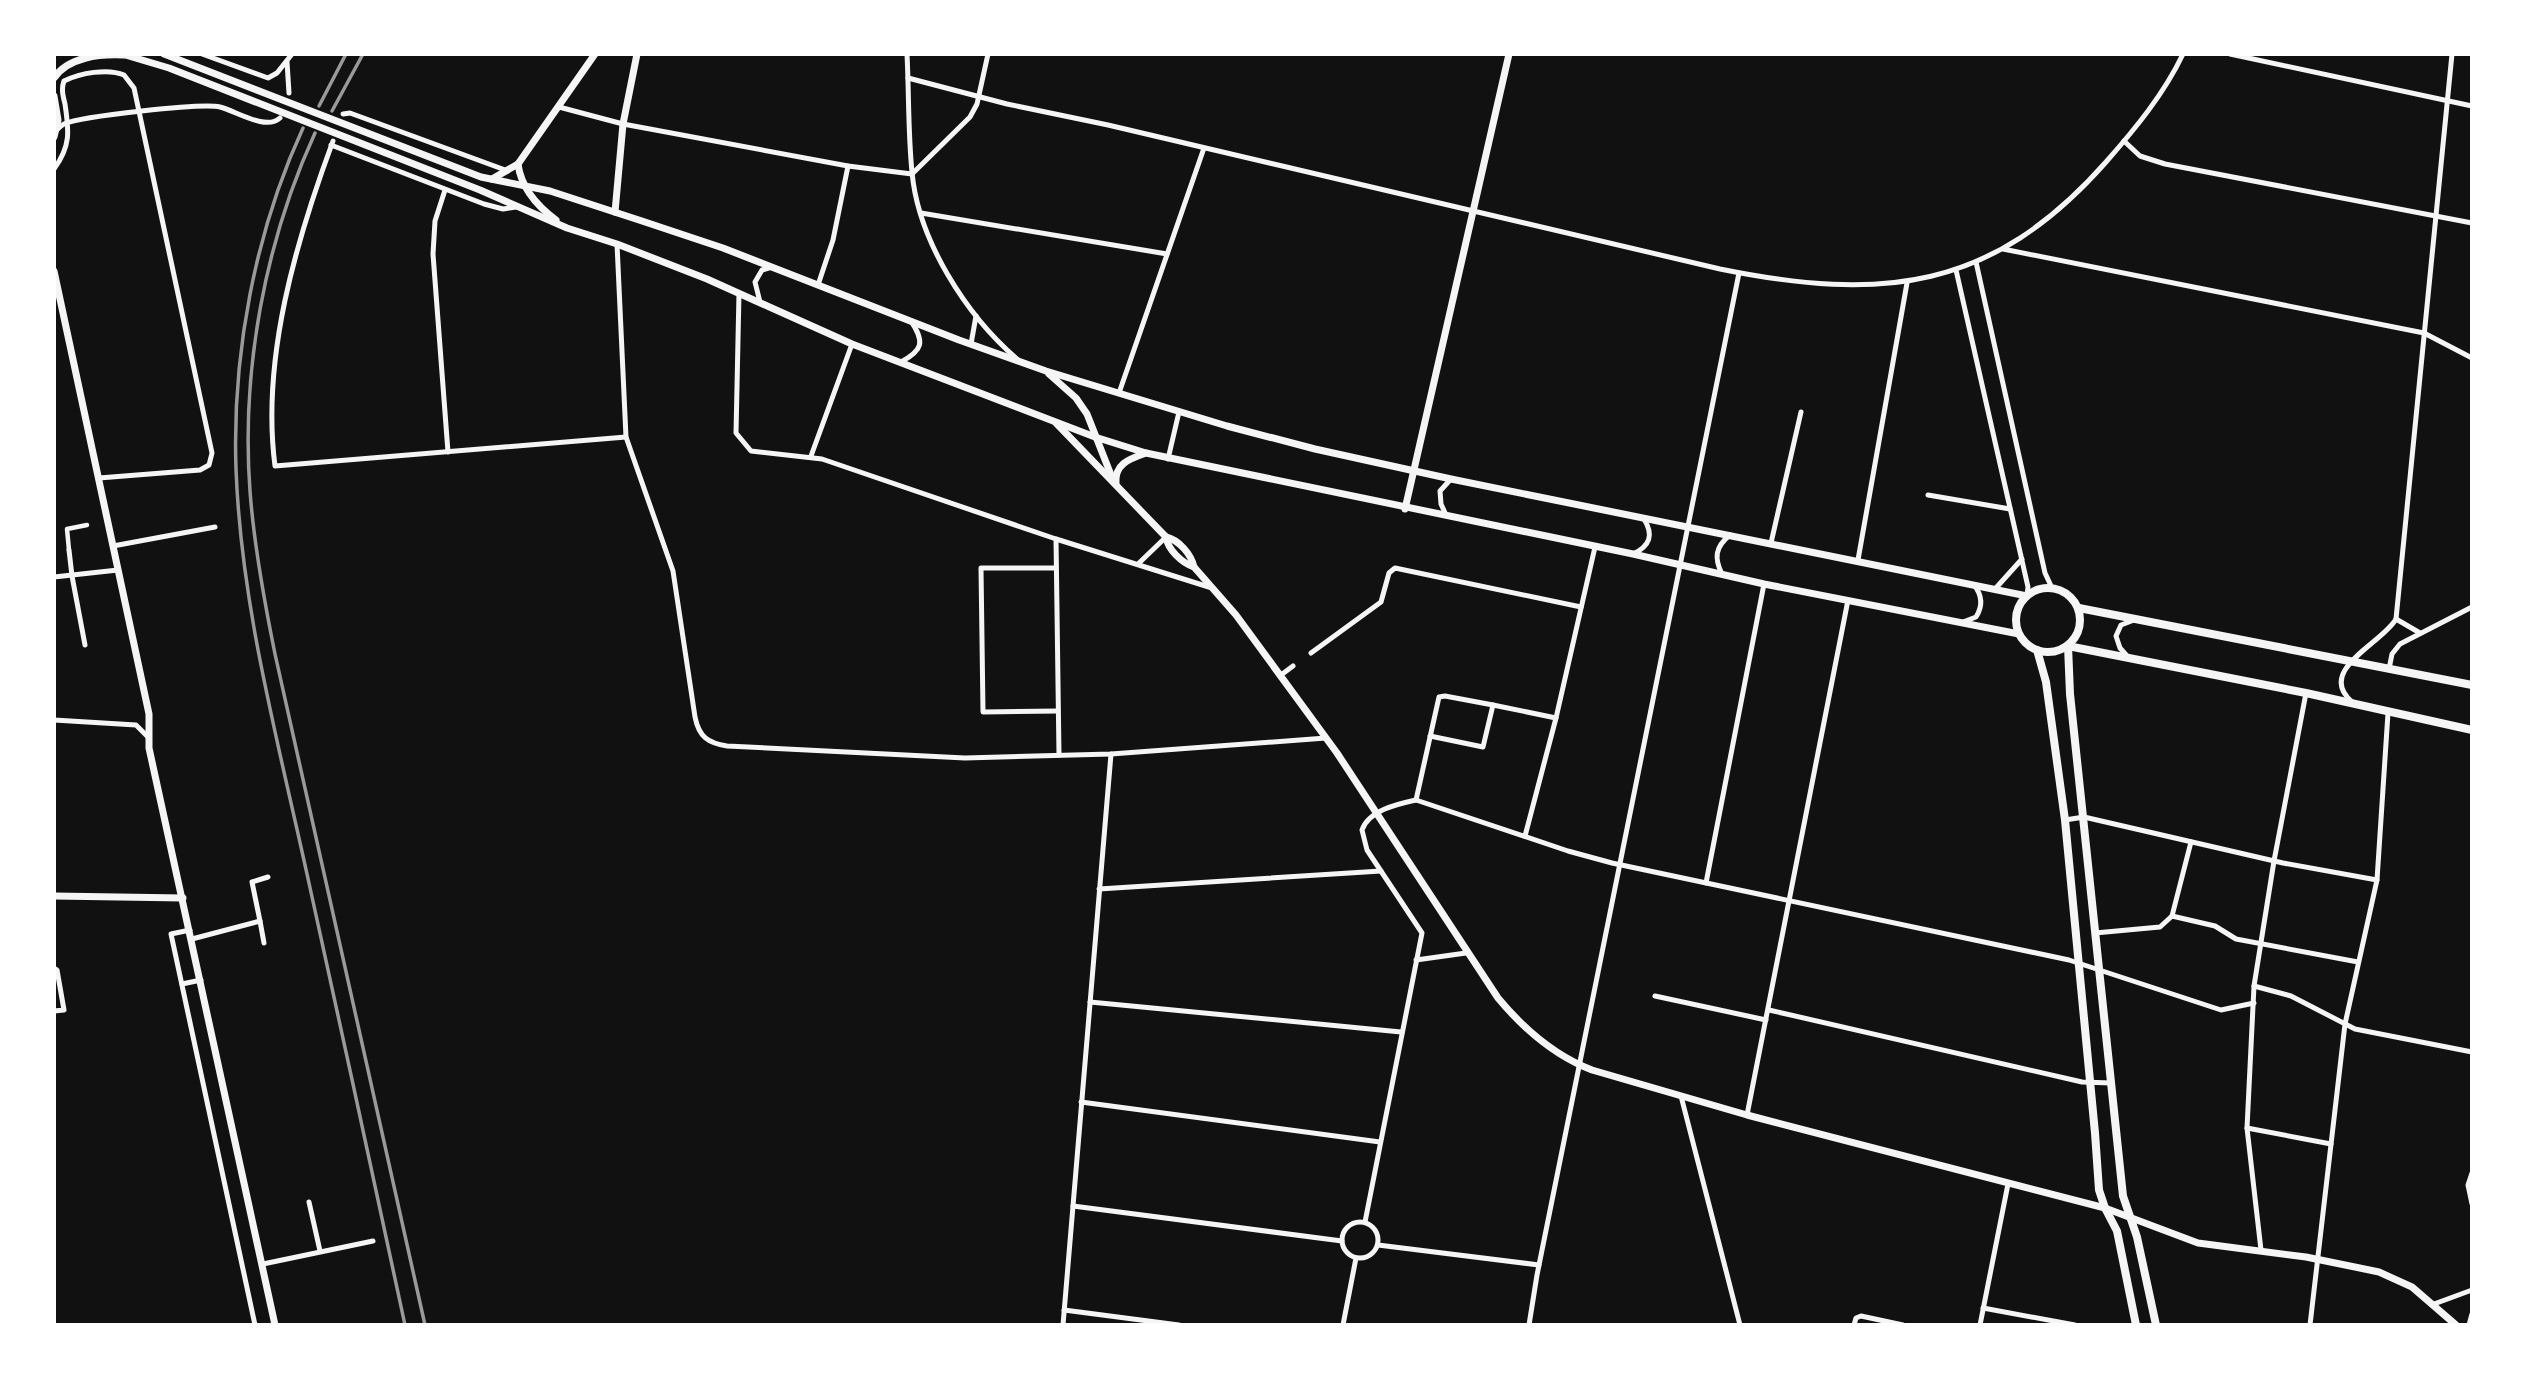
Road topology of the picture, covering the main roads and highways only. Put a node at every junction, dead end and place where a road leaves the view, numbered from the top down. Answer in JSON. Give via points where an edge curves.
{"nodes":[{"id":1,"x":2079,"y":608,"type":"junction"},
{"id":2,"x":2068,"y":646,"type":"junction"},
{"id":3,"x":2036,"y":650,"type":"junction"},
{"id":4,"x":2472,"y":685,"type":"edge"},
{"id":5,"x":2472,"y":730,"type":"edge"},
{"id":6,"x":2136,"y":1325,"type":"edge"},
{"id":7,"x":2156,"y":1325,"type":"edge"}],
"edges":[{"from":1,"to":2,"type":"main road","via":[[2080,629]]},
{"from":1,"to":3,"type":"main road","via":[[2068,594],[2052,588],[2027,595],[2016,615],[2019,634]]},
{"from":1,"to":4,"type":"main road"},
{"from":2,"to":3,"type":"main road","via":[[2053,652]]},
{"from":2,"to":5,"type":"main road"},
{"from":2,"to":7,"type":"main road","via":[[2123,1196]]},
{"from":3,"to":6,"type":"main road","via":[[2046,682],[2065,820],[2099,1190],[2117,1231]]}]}
